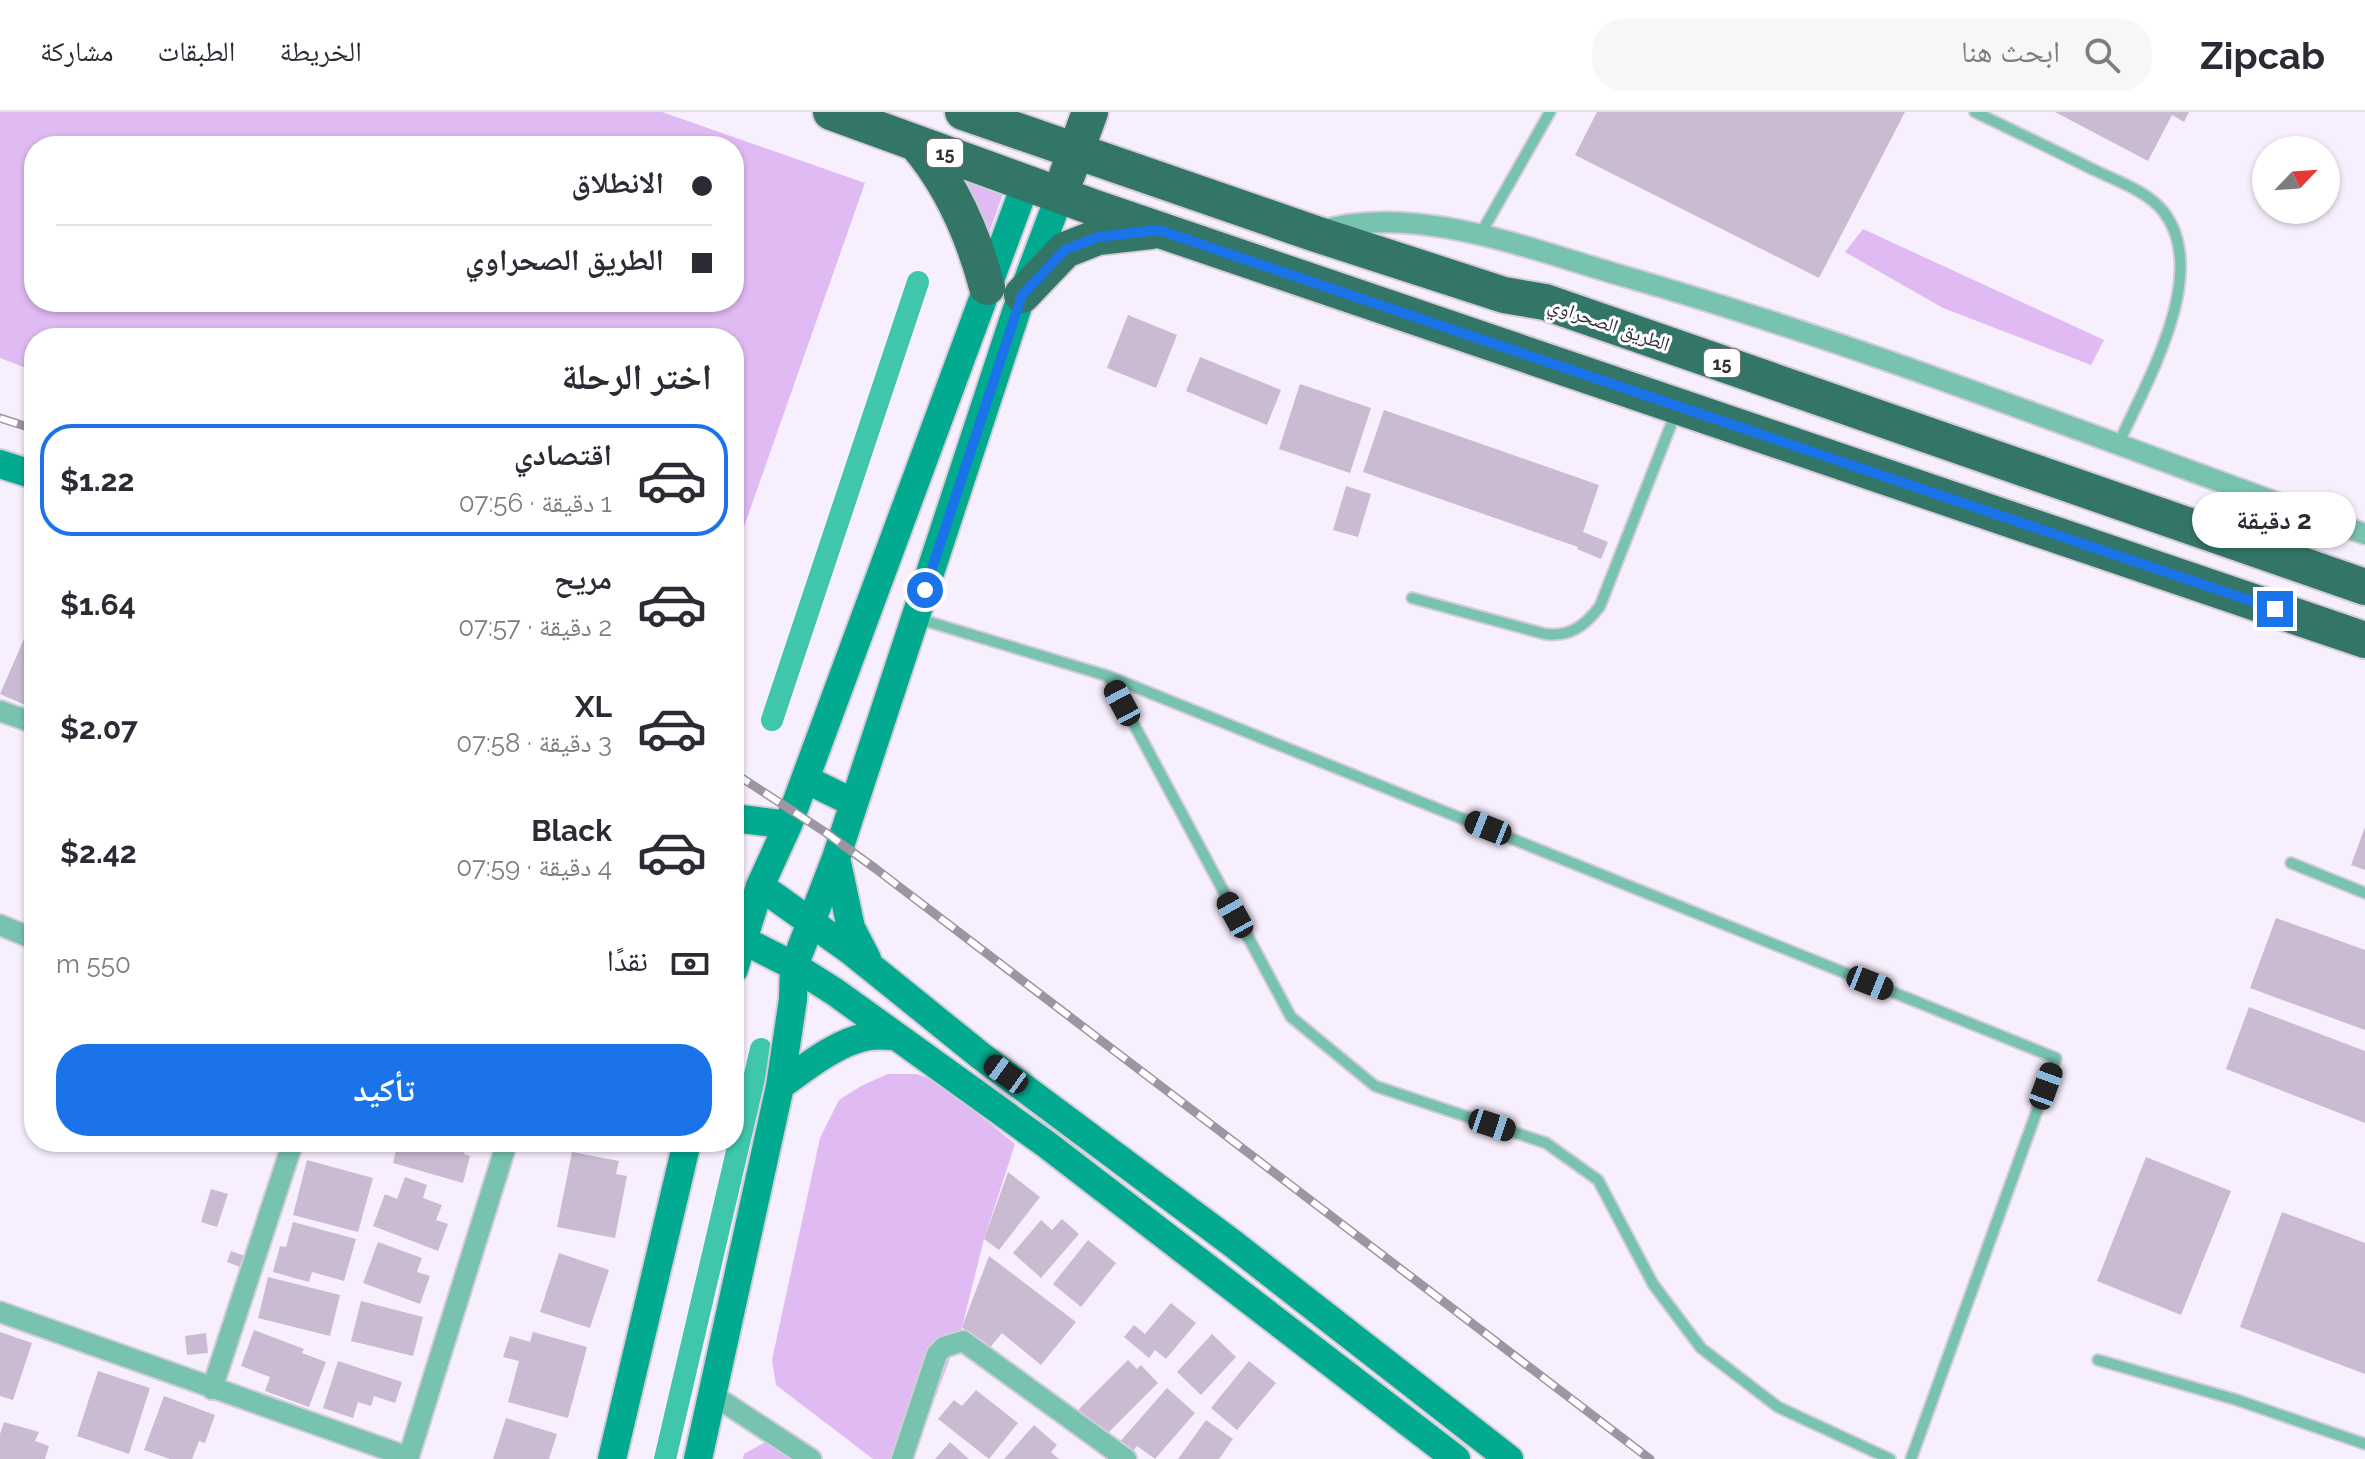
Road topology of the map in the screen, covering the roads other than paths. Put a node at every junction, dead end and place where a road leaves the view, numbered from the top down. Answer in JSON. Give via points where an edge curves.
{"nodes":[{"id":1,"x":831,"y":112,"type":"edge"},
{"id":2,"x":963,"y":112,"type":"edge"},
{"id":3,"x":1090,"y":112,"type":"edge"},
{"id":4,"x":1103,"y":112,"type":"edge"},
{"id":5,"x":1550,"y":112,"type":"edge"},
{"id":6,"x":1975,"y":112,"type":"edge"},
{"id":7,"x":1047,"y":126,"type":"edge"},
{"id":8,"x":916,"y":143,"type":"junction"},
{"id":9,"x":1075,"y":153,"type":"junction"},
{"id":10,"x":1133,"y":172,"type":"junction"},
{"id":11,"x":1026,"y":183,"type":"junction"},
{"id":12,"x":1060,"y":195,"type":"junction"},
{"id":13,"x":1159,"y":230,"type":"junction"},
{"id":14,"x":1313,"y":233,"type":"junction"},
{"id":15,"x":1480,"y":236,"type":"junction"},
{"id":16,"x":987,"y":287,"type":"junction"},
{"id":17,"x":1022,"y":295,"type":"junction"},
{"id":18,"x":1678,"y":407,"type":"junction"},
{"id":19,"x":2118,"y":445,"type":"junction"},
{"id":20,"x":0,"y":464,"type":"edge"},
{"id":21,"x":24,"y":472,"type":"edge"},
{"id":22,"x":2365,"y":534,"type":"edge"},
{"id":23,"x":2365,"y":587,"type":"edge"},
{"id":24,"x":1412,"y":598,"type":"dead end"},
{"id":25,"x":916,"y":618,"type":"junction"},
{"id":26,"x":2365,"y":640,"type":"edge"},
{"id":27,"x":1108,"y":676,"type":"junction"},
{"id":28,"x":0,"y":711,"type":"edge"},
{"id":29,"x":24,"y":719,"type":"edge"},
{"id":30,"x":805,"y":779,"type":"junction"},
{"id":31,"x":854,"y":803,"type":"junction"},
{"id":32,"x":744,"y":819,"type":"edge"},
{"id":33,"x":788,"y":825,"type":"junction"},
{"id":34,"x":836,"y":858,"type":"junction"},
{"id":35,"x":2291,"y":863,"type":"dead end"},
{"id":36,"x":760,"y":886,"type":"junction"},
{"id":37,"x":2365,"y":893,"type":"edge"},
{"id":38,"x":811,"y":923,"type":"junction"},
{"id":39,"x":0,"y":925,"type":"edge"},
{"id":40,"x":24,"y":935,"type":"edge"},
{"id":41,"x":744,"y":937,"type":"edge"},
{"id":42,"x":744,"y":941,"type":"edge"},
{"id":43,"x":794,"y":966,"type":"junction"},
{"id":44,"x":873,"y":970,"type":"junction"},
{"id":45,"x":896,"y":1036,"type":"junction"},
{"id":46,"x":780,"y":1086,"type":"junction"},
{"id":47,"x":290,"y":1152,"type":"edge"},
{"id":48,"x":504,"y":1152,"type":"edge"},
{"id":49,"x":685,"y":1152,"type":"edge"},
{"id":50,"x":0,"y":1312,"type":"edge"},
{"id":51,"x":2098,"y":1360,"type":"dead end"},
{"id":52,"x":212,"y":1389,"type":"junction"},
{"id":53,"x":713,"y":1395,"type":"junction"},
{"id":54,"x":2365,"y":1444,"type":"edge"},
{"id":55,"x":408,"y":1458,"type":"edge"},
{"id":56,"x":612,"y":1459,"type":"edge"},
{"id":57,"x":698,"y":1459,"type":"edge"},
{"id":58,"x":811,"y":1459,"type":"edge"},
{"id":59,"x":902,"y":1459,"type":"edge"},
{"id":60,"x":1126,"y":1459,"type":"edge"},
{"id":61,"x":1456,"y":1459,"type":"edge"},
{"id":62,"x":1509,"y":1459,"type":"edge"},
{"id":63,"x":1890,"y":1459,"type":"edge"},
{"id":64,"x":1911,"y":1459,"type":"edge"}],
"edges":[{"from":1,"to":8,"type":"highway","number":"15"},
{"from":2,"to":7,"type":"highway","number":"15"},
{"from":3,"to":9,"type":"highway"},
{"from":4,"to":10,"type":"highway","via":[[1113,149]]},
{"from":5,"to":15,"type":"lane"},
{"from":6,"to":19,"type":"lane","via":[[2136,191],[2162,210],[2174,228],[2182,273],[2173,311]]},
{"from":7,"to":9,"type":"highway","number":"15"},
{"from":7,"to":11,"type":"highway"},
{"from":8,"to":11,"type":"highway","number":"15"},
{"from":8,"to":16,"type":"highway","via":[[936,167],[976,243]]},
{"from":9,"to":10,"type":"highway","name":"الطريق الصحراوي","number":"15"},
{"from":9,"to":12,"type":"highway"},
{"from":10,"to":14,"type":"highway","name":"الطريق الصحراوي","number":"15"},
{"from":11,"to":12,"type":"highway","number":"15"},
{"from":11,"to":16,"type":"street"},
{"from":12,"to":13,"type":"highway","number":"15"},
{"from":12,"to":17,"type":"street"},
{"from":13,"to":17,"type":"highway","via":[[1098,237],[1065,250]]},
{"from":13,"to":18,"type":"highway","number":"15"},
{"from":14,"to":15,"type":"street","via":[[1343,223],[1399,223]]},
{"from":14,"to":23,"type":"highway","name":"الطريق الصحراوي","number":"15","via":[[1504,295],[1545,302]]},
{"from":15,"to":19,"type":"street","via":[[1833,340]]},
{"from":16,"to":30,"type":"street"},
{"from":17,"to":25,"type":"street"},
{"from":18,"to":24,"type":"lane","via":[[1600,606],[1577,629],[1559,636],[1545,634]]},
{"from":18,"to":26,"type":"highway","number":"15"},
{"from":19,"to":22,"type":"street"},
{"from":20,"to":21,"type":"street"},
{"from":25,"to":27,"type":"lane"},
{"from":25,"to":31,"type":"street"},
{"from":27,"to":63,"type":"lane","via":[[1291,1017],[1375,1086],[1546,1143],[1598,1180],[1653,1284],[1701,1348],[1778,1407]]},
{"from":27,"to":64,"type":"lane","via":[[2056,1058]]},
{"from":28,"to":29,"type":"street"},
{"from":30,"to":31,"type":"street"},
{"from":30,"to":33,"type":"street"},
{"from":31,"to":34,"type":"street"},
{"from":32,"to":33,"type":"street"},
{"from":33,"to":36,"type":"street"},
{"from":34,"to":38,"type":"street"},
{"from":34,"to":44,"type":"street","via":[[851,928]]},
{"from":35,"to":37,"type":"lane"},
{"from":36,"to":38,"type":"street"},
{"from":36,"to":41,"type":"street"},
{"from":38,"to":43,"type":"street"},
{"from":38,"to":44,"type":"street"},
{"from":39,"to":40,"type":"street"},
{"from":42,"to":43,"type":"street"},
{"from":43,"to":45,"type":"street"},
{"from":43,"to":46,"type":"street"},
{"from":44,"to":62,"type":"street"},
{"from":45,"to":46,"type":"street","via":[[852,1042]]},
{"from":45,"to":61,"type":"street","via":[[1046,1144]]},
{"from":46,"to":53,"type":"street"},
{"from":47,"to":52,"type":"street"},
{"from":48,"to":55,"type":"street"},
{"from":49,"to":56,"type":"street"},
{"from":50,"to":52,"type":"street"},
{"from":51,"to":54,"type":"lane"},
{"from":52,"to":55,"type":"street"},
{"from":53,"to":57,"type":"street"},
{"from":53,"to":58,"type":"street"},
{"from":59,"to":60,"type":"street","via":[[937,1354],[963,1341]]}]}
